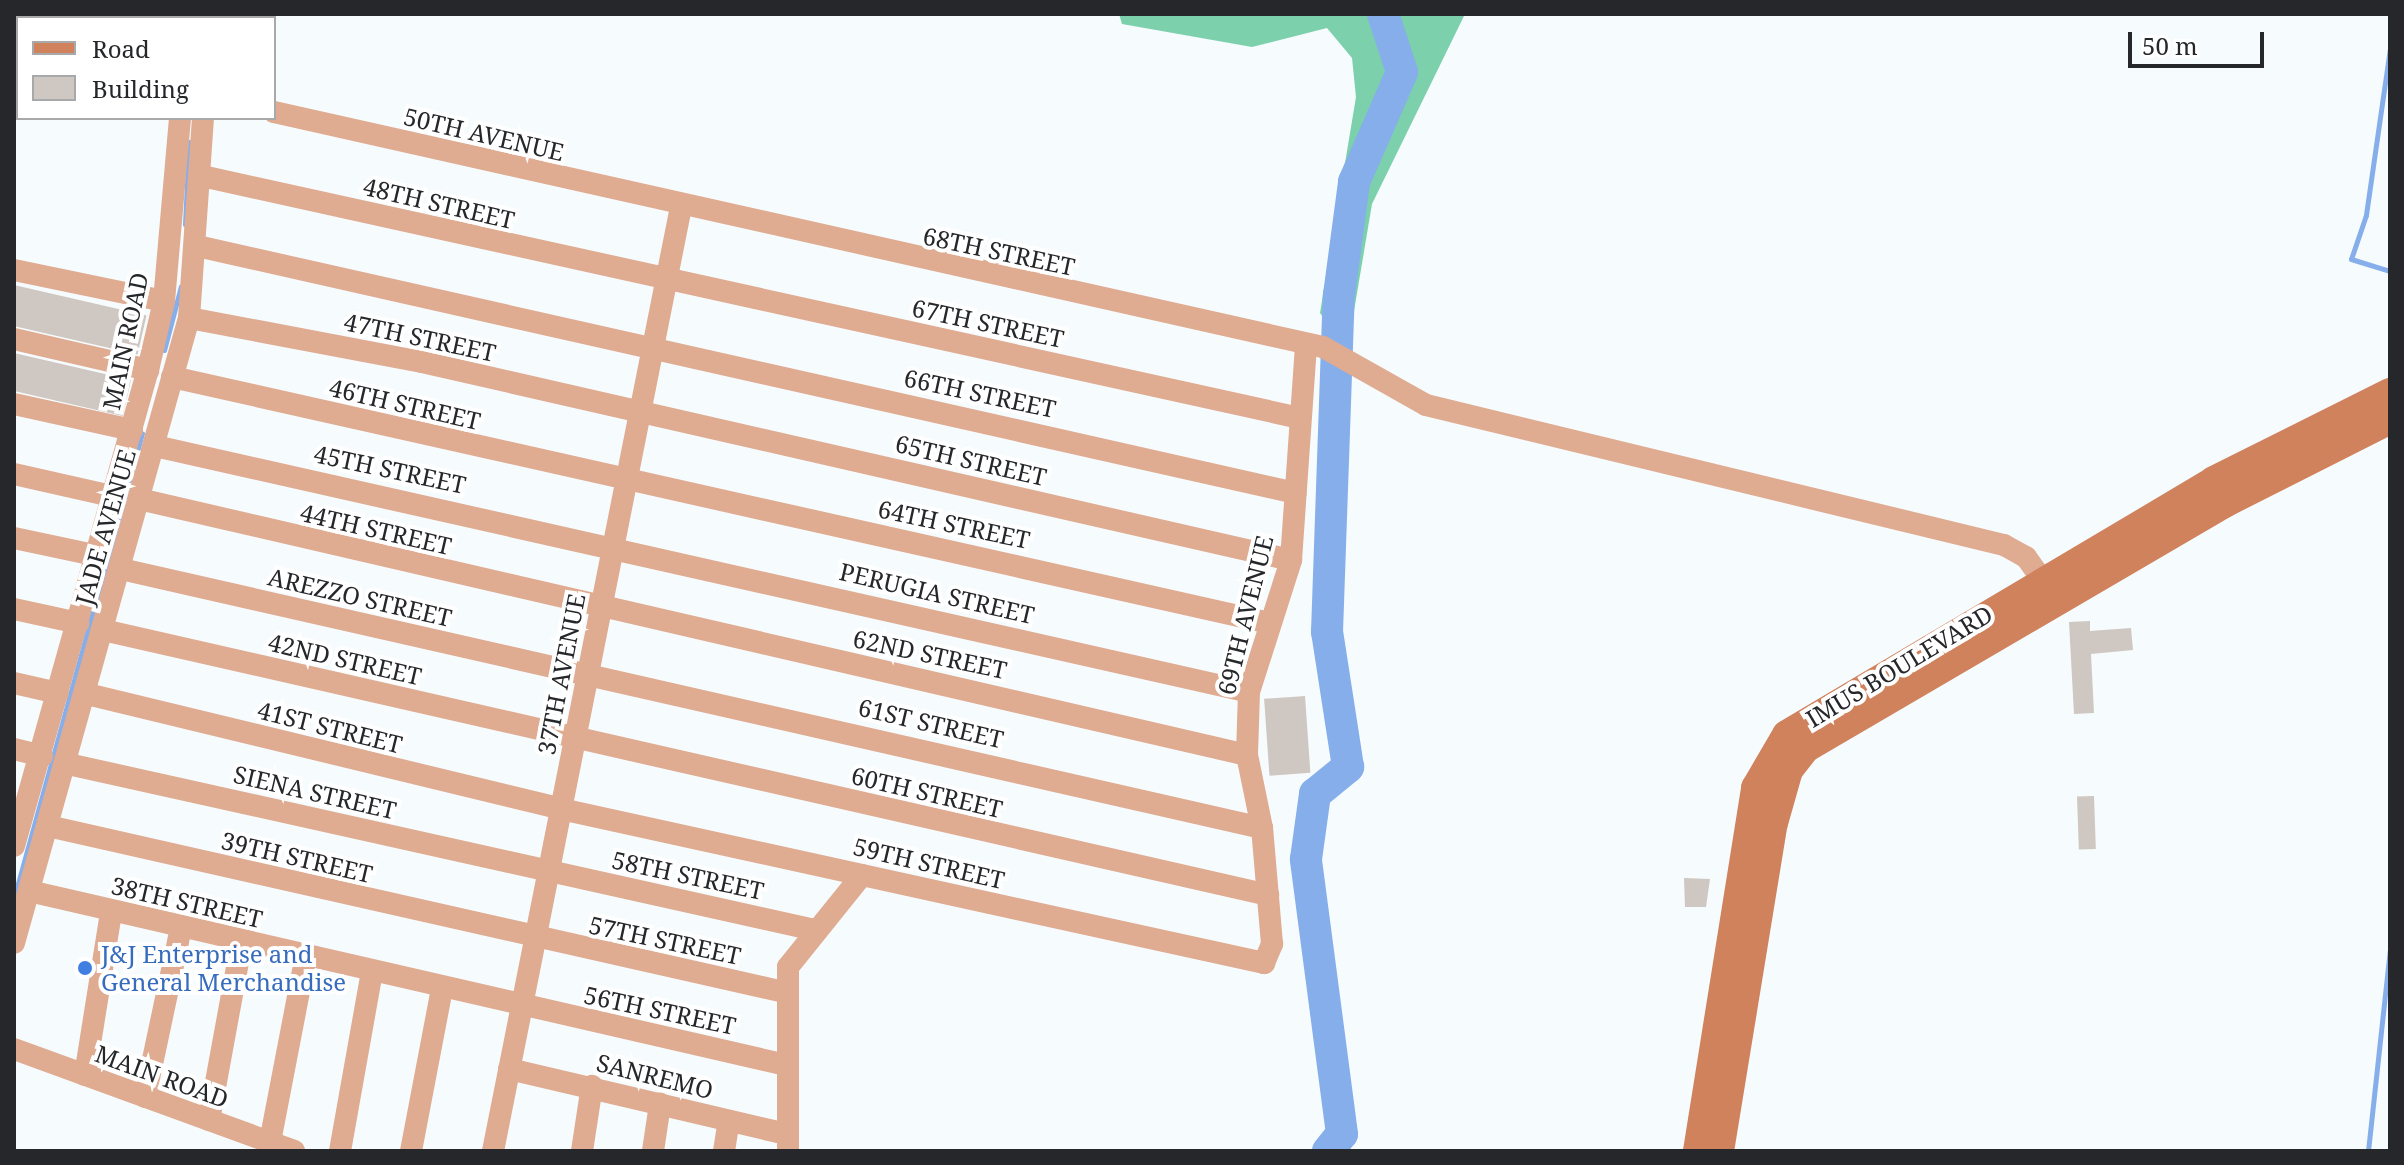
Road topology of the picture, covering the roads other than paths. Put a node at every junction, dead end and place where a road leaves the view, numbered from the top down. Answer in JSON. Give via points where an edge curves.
{"nodes":[{"id":1,"x":276,"y":112,"type":"edge"},
{"id":2,"x":180,"y":120,"type":"edge"},
{"id":3,"x":203,"y":120,"type":"edge"},
{"id":4,"x":202,"y":176,"type":"junction"},
{"id":5,"x":681,"y":207,"type":"junction"},
{"id":6,"x":197,"y":246,"type":"junction"},
{"id":7,"x":14,"y":270,"type":"edge"},
{"id":8,"x":665,"y":279,"type":"junction"},
{"id":9,"x":164,"y":301,"type":"junction"},
{"id":10,"x":189,"y":318,"type":"junction"},
{"id":11,"x":14,"y":339,"type":"edge"},
{"id":12,"x":1306,"y":345,"type":"junction"},
{"id":13,"x":651,"y":350,"type":"junction"},
{"id":14,"x":148,"y":370,"type":"junction"},
{"id":15,"x":172,"y":377,"type":"junction"},
{"id":16,"x":2390,"y":393,"type":"edge"},
{"id":17,"x":14,"y":404,"type":"edge"},
{"id":18,"x":639,"y":415,"type":"junction"},
{"id":19,"x":1300,"y":418,"type":"junction"},
{"id":20,"x":2390,"y":419,"type":"edge"},
{"id":21,"x":132,"y":430,"type":"junction"},
{"id":22,"x":155,"y":446,"type":"junction"},
{"id":23,"x":14,"y":474,"type":"edge"},
{"id":24,"x":626,"y":482,"type":"junction"},
{"id":25,"x":1296,"y":493,"type":"junction"},
{"id":26,"x":112,"y":496,"type":"junction"},
{"id":27,"x":139,"y":499,"type":"junction"},
{"id":28,"x":14,"y":538,"type":"edge"},
{"id":29,"x":613,"y":544,"type":"junction"},
{"id":30,"x":94,"y":555,"type":"junction"},
{"id":31,"x":1291,"y":560,"type":"junction"},
{"id":32,"x":121,"y":569,"type":"junction"},
{"id":33,"x":2049,"y":590,"type":"junction"},
{"id":34,"x":14,"y":609,"type":"edge"},
{"id":35,"x":600,"y":609,"type":"junction"},
{"id":36,"x":78,"y":623,"type":"junction"},
{"id":37,"x":1270,"y":623,"type":"junction"},
{"id":38,"x":103,"y":630,"type":"junction"},
{"id":39,"x":588,"y":674,"type":"junction"},
{"id":40,"x":14,"y":683,"type":"edge"},
{"id":41,"x":1249,"y":692,"type":"junction"},
{"id":42,"x":58,"y":693,"type":"junction"},
{"id":43,"x":87,"y":694,"type":"junction"},
{"id":44,"x":575,"y":740,"type":"junction"},
{"id":45,"x":14,"y":749,"type":"edge"},
{"id":46,"x":1247,"y":755,"type":"junction"},
{"id":47,"x":42,"y":756,"type":"junction"},
{"id":48,"x":68,"y":764,"type":"junction"},
{"id":49,"x":561,"y":809,"type":"junction"},
{"id":50,"x":18,"y":820,"type":"edge"},
{"id":51,"x":48,"y":826,"type":"junction"},
{"id":52,"x":1262,"y":828,"type":"junction"},
{"id":53,"x":14,"y":846,"type":"edge"},
{"id":54,"x":550,"y":871,"type":"junction"},
{"id":55,"x":862,"y":875,"type":"junction"},
{"id":56,"x":29,"y":891,"type":"junction"},
{"id":57,"x":1268,"y":895,"type":"junction"},
{"id":58,"x":111,"y":912,"type":"junction"},
{"id":59,"x":181,"y":927,"type":"junction"},
{"id":60,"x":815,"y":930,"type":"junction"},
{"id":61,"x":535,"y":938,"type":"junction"},
{"id":62,"x":242,"y":941,"type":"junction"},
{"id":63,"x":14,"y":943,"type":"edge"},
{"id":64,"x":1272,"y":944,"type":"joint"},
{"id":65,"x":306,"y":955,"type":"junction"},
{"id":66,"x":372,"y":972,"type":"junction"},
{"id":67,"x":442,"y":989,"type":"junction"},
{"id":68,"x":784,"y":992,"type":"junction"},
{"id":69,"x":522,"y":1006,"type":"junction"},
{"id":70,"x":14,"y":1049,"type":"edge"},
{"id":71,"x":786,"y":1065,"type":"junction"},
{"id":72,"x":509,"y":1069,"type":"junction"},
{"id":73,"x":85,"y":1075,"type":"junction"},
{"id":74,"x":592,"y":1086,"type":"junction"},
{"id":75,"x":145,"y":1097,"type":"junction"},
{"id":76,"x":660,"y":1104,"type":"junction"},
{"id":77,"x":209,"y":1120,"type":"junction"},
{"id":78,"x":729,"y":1121,"type":"junction"},
{"id":79,"x":270,"y":1142,"type":"junction"},
{"id":80,"x":788,"y":1142,"type":"edge"},
{"id":81,"x":294,"y":1151,"type":"edge"},
{"id":82,"x":340,"y":1151,"type":"edge"},
{"id":83,"x":411,"y":1151,"type":"edge"},
{"id":84,"x":493,"y":1151,"type":"edge"},
{"id":85,"x":582,"y":1151,"type":"edge"},
{"id":86,"x":653,"y":1151,"type":"edge"},
{"id":87,"x":724,"y":1151,"type":"edge"},
{"id":88,"x":1698,"y":1151,"type":"edge"},
{"id":89,"x":1719,"y":1151,"type":"edge"}],
"edges":[{"from":1,"to":5,"type":"street","name":"50TH AVENUE"},
{"from":2,"to":9,"type":"street","name":"MAIN ROAD"},
{"from":3,"to":4,"type":"street","name":"JADE AVENUE"},
{"from":4,"to":6,"type":"street","name":"JADE AVENUE"},
{"from":4,"to":8,"type":"street","name":"48TH STREET"},
{"from":5,"to":8,"type":"street","name":"37TH AVENUE"},
{"from":5,"to":12,"type":"street","name":"68TH STREET"},
{"from":6,"to":10,"type":"street","name":"JADE AVENUE"},
{"from":6,"to":13,"type":"street"},
{"from":7,"to":9,"type":"street"},
{"from":8,"to":13,"type":"street","name":"37TH AVENUE"},
{"from":8,"to":19,"type":"street","name":"67TH STREET"},
{"from":9,"to":14,"type":"street","name":"MAIN ROAD"},
{"from":10,"to":15,"type":"street","name":"JADE AVENUE"},
{"from":10,"to":18,"type":"street","name":"47TH STREET","via":[[422,362]]},
{"from":11,"to":14,"type":"street"},
{"from":12,"to":19,"type":"street","name":"69TH AVENUE"},
{"from":12,"to":33,"type":"street","name":"68TH STREET","via":[[1344,356],[1375,382],[1426,405],[2004,545],[2026,557]]},
{"from":13,"to":18,"type":"street","name":"37TH AVENUE"},
{"from":13,"to":25,"type":"street","name":"66TH STREET"},
{"from":14,"to":21,"type":"street","name":"MAIN ROAD"},
{"from":15,"to":22,"type":"street","name":"JADE AVENUE"},
{"from":15,"to":24,"type":"street","name":"46TH STREET"},
{"from":16,"to":33,"type":"main road","name":"IMUS BOULEVARD","via":[[2214,481]]},
{"from":17,"to":21,"type":"street"},
{"from":18,"to":24,"type":"street","name":"37TH AVENUE"},
{"from":18,"to":31,"type":"street","name":"65TH STREET"},
{"from":19,"to":25,"type":"street","name":"69TH AVENUE"},
{"from":20,"to":33,"type":"main road","name":"IMUS BOULEVARD"},
{"from":21,"to":26,"type":"street","name":"MAIN ROAD"},
{"from":22,"to":27,"type":"street","name":"JADE AVENUE"},
{"from":22,"to":29,"type":"street","name":"45TH STREET"},
{"from":23,"to":26,"type":"street"},
{"from":24,"to":29,"type":"street","name":"37TH AVENUE"},
{"from":24,"to":37,"type":"street","name":"64TH STREET"},
{"from":25,"to":31,"type":"street","name":"69TH AVENUE"},
{"from":26,"to":30,"type":"street","name":"MAIN ROAD"},
{"from":27,"to":32,"type":"street","name":"JADE AVENUE"},
{"from":27,"to":35,"type":"street","name":"44TH STREET"},
{"from":28,"to":30,"type":"street"},
{"from":29,"to":35,"type":"street","name":"37TH AVENUE"},
{"from":29,"to":41,"type":"street","name":"PERUGIA STREET"},
{"from":30,"to":36,"type":"street","name":"MAIN ROAD"},
{"from":31,"to":37,"type":"street","name":"69TH AVENUE"},
{"from":32,"to":38,"type":"street","name":"JADE AVENUE"},
{"from":32,"to":39,"type":"street","name":"AREZZO STREET"},
{"from":33,"to":88,"type":"main road","name":"IMUS BOULEVARD","via":[[1810,716],[1768,759],[1749,820]]},
{"from":33,"to":89,"type":"main road","name":"IMUS BOULEVARD","via":[[1825,731],[1788,770],[1773,823]]},
{"from":34,"to":36,"type":"street"},
{"from":35,"to":39,"type":"street","name":"37TH AVENUE"},
{"from":35,"to":46,"type":"street","name":"62ND STREET"},
{"from":36,"to":42,"type":"street","name":"MAIN ROAD"},
{"from":37,"to":41,"type":"street","name":"69TH AVENUE"},
{"from":38,"to":43,"type":"street","name":"JADE AVENUE"},
{"from":38,"to":44,"type":"street","name":"42ND STREET"},
{"from":39,"to":44,"type":"street","name":"37TH AVENUE"},
{"from":39,"to":52,"type":"street","name":"61ST STREET"},
{"from":40,"to":42,"type":"street"},
{"from":41,"to":46,"type":"street","name":"69TH AVENUE"},
{"from":42,"to":47,"type":"street","name":"MAIN ROAD"},
{"from":43,"to":48,"type":"street","name":"JADE AVENUE"},
{"from":43,"to":49,"type":"street","name":"41ST STREET"},
{"from":44,"to":49,"type":"street","name":"37TH AVENUE"},
{"from":44,"to":57,"type":"street","name":"60TH STREET"},
{"from":45,"to":47,"type":"street"},
{"from":46,"to":52,"type":"street","name":"69TH AVENUE"},
{"from":47,"to":50,"type":"street","name":"MAIN ROAD"},
{"from":48,"to":51,"type":"street","name":"JADE AVENUE"},
{"from":48,"to":54,"type":"street","name":"SIENA STREET"},
{"from":49,"to":54,"type":"street","name":"37TH AVENUE"},
{"from":49,"to":55,"type":"street","name":"59TH STREET"},
{"from":50,"to":53,"type":"street","name":"MAIN ROAD"},
{"from":51,"to":56,"type":"street","name":"JADE AVENUE"},
{"from":51,"to":61,"type":"street","name":"39TH STREET"},
{"from":52,"to":57,"type":"street","name":"69TH AVENUE"},
{"from":54,"to":60,"type":"street","name":"58TH STREET"},
{"from":54,"to":61,"type":"street","name":"37TH AVENUE"},
{"from":55,"to":60,"type":"street"},
{"from":55,"to":64,"type":"street","name":"59TH STREET","via":[[1254,964],[1271,957]]},
{"from":56,"to":58,"type":"street","name":"38TH STREET"},
{"from":56,"to":63,"type":"street","name":"JADE AVENUE"},
{"from":57,"to":64,"type":"street","name":"69TH AVENUE"},
{"from":58,"to":59,"type":"street","name":"38TH STREET"},
{"from":58,"to":73,"type":"street"},
{"from":59,"to":62,"type":"street","name":"38TH STREET"},
{"from":59,"to":75,"type":"street"},
{"from":60,"to":68,"type":"street","via":[[788,967]]},
{"from":61,"to":68,"type":"street","name":"57TH STREET"},
{"from":61,"to":69,"type":"street","name":"37TH AVENUE"},
{"from":62,"to":65,"type":"street","name":"38TH STREET"},
{"from":62,"to":77,"type":"street"},
{"from":65,"to":66,"type":"street","name":"38TH STREET"},
{"from":65,"to":79,"type":"street"},
{"from":66,"to":67,"type":"street","name":"38TH STREET"},
{"from":66,"to":82,"type":"street"},
{"from":67,"to":69,"type":"street","name":"38TH STREET"},
{"from":67,"to":83,"type":"street"},
{"from":68,"to":71,"type":"street"},
{"from":69,"to":71,"type":"street","name":"56TH STREET"},
{"from":69,"to":72,"type":"street","name":"37TH AVENUE"},
{"from":70,"to":73,"type":"street","name":"MAIN ROAD"},
{"from":71,"to":80,"type":"street"},
{"from":72,"to":74,"type":"street","name":"SANREMO"},
{"from":72,"to":84,"type":"street","name":"37TH AVENUE"},
{"from":73,"to":75,"type":"street","name":"MAIN ROAD"},
{"from":74,"to":76,"type":"street","name":"SANREMO"},
{"from":74,"to":85,"type":"street"},
{"from":75,"to":77,"type":"street","name":"MAIN ROAD"},
{"from":76,"to":78,"type":"street","name":"SANREMO"},
{"from":76,"to":86,"type":"street"},
{"from":77,"to":79,"type":"street","name":"MAIN ROAD"},
{"from":78,"to":80,"type":"street","name":"SANREMO"},
{"from":78,"to":87,"type":"street"},
{"from":79,"to":81,"type":"street","name":"MAIN ROAD"}]}
